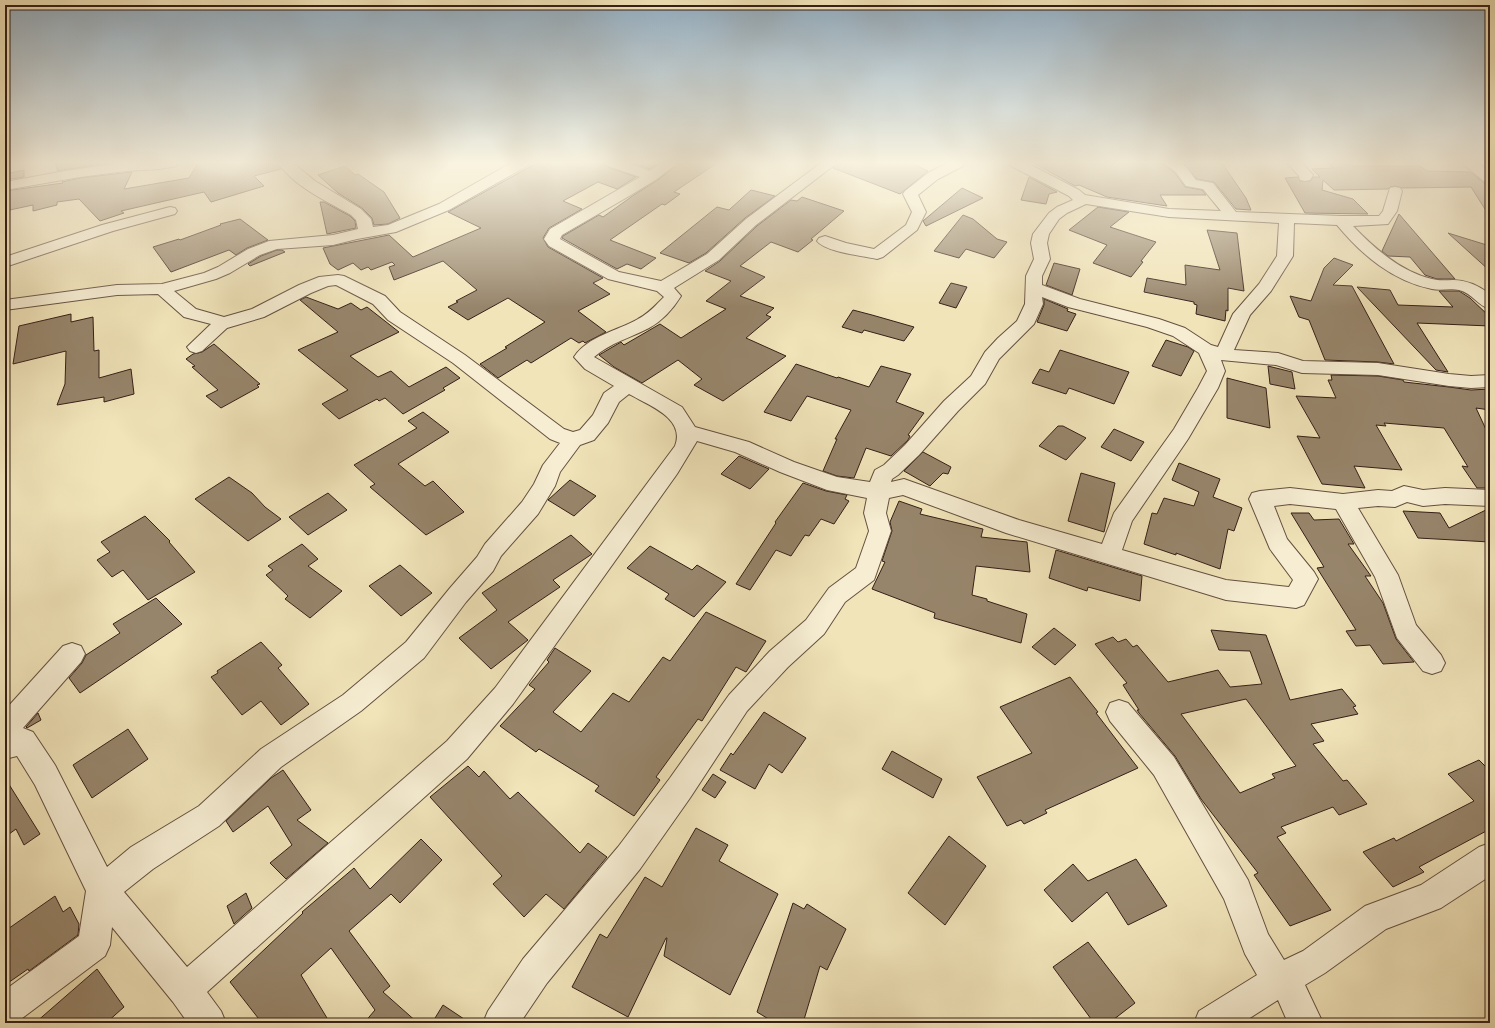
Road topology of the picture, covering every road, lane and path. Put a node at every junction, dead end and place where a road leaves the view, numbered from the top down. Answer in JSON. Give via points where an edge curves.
{"nodes":[{"id":1,"x":170,"y":211,"type":"dead end"},
{"id":2,"x":354,"y":211,"type":"edge"},
{"id":3,"x":436,"y":211,"type":"edge"},
{"id":4,"x":595,"y":211,"type":"edge"},
{"id":5,"x":766,"y":211,"type":"edge"},
{"id":6,"x":918,"y":211,"type":"edge"},
{"id":7,"x":1061,"y":211,"type":"edge"},
{"id":8,"x":1156,"y":211,"type":"edge"},
{"id":9,"x":1205,"y":211,"type":"edge"},
{"id":10,"x":1390,"y":211,"type":"edge"},
{"id":11,"x":1203,"y":214,"type":"junction"},
{"id":12,"x":1286,"y":219,"type":"junction"},
{"id":13,"x":1341,"y":222,"type":"junction"},
{"id":14,"x":367,"y":233,"type":"junction"},
{"id":15,"x":825,"y":241,"type":"dead end"},
{"id":16,"x":5,"y":262,"type":"edge"},
{"id":17,"x":663,"y":287,"type":"junction"},
{"id":18,"x":1033,"y":287,"type":"junction"},
{"id":19,"x":162,"y":289,"type":"junction"},
{"id":20,"x":1490,"y":304,"type":"edge"},
{"id":21,"x":5,"y":305,"type":"edge"},
{"id":22,"x":221,"y":324,"type":"junction"},
{"id":23,"x":196,"y":347,"type":"dead end"},
{"id":24,"x":1214,"y":352,"type":"junction"},
{"id":25,"x":1490,"y":381,"type":"edge"},
{"id":26,"x":628,"y":386,"type":"junction"},
{"id":27,"x":688,"y":432,"type":"junction"},
{"id":28,"x":573,"y":440,"type":"junction"},
{"id":29,"x":879,"y":492,"type":"junction"},
{"id":30,"x":1490,"y":498,"type":"edge"},
{"id":31,"x":1343,"y":502,"type":"junction"},
{"id":32,"x":1110,"y":555,"type":"junction"},
{"id":33,"x":72,"y":654,"type":"dead end"},
{"id":34,"x":1432,"y":663,"type":"dead end"},
{"id":35,"x":1119,"y":712,"type":"dead end"},
{"id":36,"x":5,"y":729,"type":"edge"},
{"id":37,"x":5,"y":746,"type":"edge"},
{"id":38,"x":1490,"y":858,"type":"edge"},
{"id":39,"x":102,"y":890,"type":"junction"},
{"id":40,"x":1281,"y":980,"type":"junction"},
{"id":41,"x":185,"y":990,"type":"junction"},
{"id":42,"x":5,"y":1010,"type":"edge"},
{"id":43,"x":208,"y":1023,"type":"edge"},
{"id":44,"x":500,"y":1023,"type":"edge"},
{"id":45,"x":1211,"y":1023,"type":"edge"},
{"id":46,"x":1306,"y":1023,"type":"edge"}],
"edges":[{"from":1,"to":16,"type":"street","via":[[70,239]]},
{"from":2,"to":14,"type":"street","via":[[363,219]]},
{"from":3,"to":14,"type":"street","via":[[391,229]]},
{"from":4,"to":17,"type":"street","via":[[555,232],[552,239],[614,276]]},
{"from":5,"to":17,"type":"street","via":[[713,257]]},
{"from":6,"to":15,"type":"street","via":[[912,227],[877,254],[842,248]]},
{"from":7,"to":18,"type":"street","via":[[1041,234],[1039,243],[1042,259],[1034,276]]},
{"from":8,"to":11,"type":"street"},
{"from":9,"to":11,"type":"street"},
{"from":10,"to":13,"type":"street","via":[[1383,221]]},
{"from":11,"to":12,"type":"street"},
{"from":12,"to":13,"type":"street"},
{"from":12,"to":24,"type":"street","via":[[1285,256],[1265,287]]},
{"from":13,"to":20,"type":"street","via":[[1355,237],[1398,272],[1431,284],[1461,285],[1482,296]]},
{"from":14,"to":19,"type":"street","via":[[333,240],[275,244],[254,252],[210,276]]},
{"from":17,"to":26,"type":"street","via":[[673,296],[665,308],[645,323],[593,347],[583,357]]},
{"from":18,"to":24,"type":"street","via":[[1074,303],[1180,332]]},
{"from":18,"to":29,"type":"street","via":[[1034,304],[1025,324],[991,356],[978,380],[950,406],[912,450],[882,475]]},
{"from":19,"to":21,"type":"street","via":[[117,290]]},
{"from":19,"to":22,"type":"street","via":[[190,313],[217,320]]},
{"from":22,"to":23,"type":"street"},
{"from":22,"to":28,"type":"street","via":[[258,313],[325,281],[338,280],[379,300],[394,316],[458,358],[557,434]]},
{"from":24,"to":25,"type":"street","via":[[1278,359],[1302,367],[1378,369],[1464,382]]},
{"from":24,"to":32,"type":"street","via":[[1212,358],[1216,370],[1208,388],[1122,519]]},
{"from":26,"to":27,"type":"street","via":[[675,412]]},
{"from":26,"to":28,"type":"street","via":[[611,398],[601,418],[588,435]]},
{"from":27,"to":29,"type":"street","via":[[742,447],[835,484]]},
{"from":27,"to":41,"type":"street","via":[[686,444],[670,469],[504,696],[458,750]]},
{"from":28,"to":39,"type":"street","via":[[550,470],[544,486],[530,508],[493,550],[485,564],[415,650],[352,703],[271,758],[209,816],[142,858]]},
{"from":29,"to":32,"type":"street","via":[[904,487],[1014,527]]},
{"from":29,"to":44,"type":"street","via":[[875,513],[880,531],[866,573],[837,595],[815,627],[779,659],[738,702],[629,858],[535,971]]},
{"from":30,"to":31,"type":"street","via":[[1423,498],[1404,494],[1395,499]]},
{"from":31,"to":32,"type":"street","via":[[1290,496],[1260,499],[1278,543],[1306,579],[1296,598],[1226,590]]},
{"from":31,"to":34,"type":"street","via":[[1386,575],[1406,631]]},
{"from":33,"to":36,"type":"street"},
{"from":35,"to":40,"type":"street","via":[[1168,773],[1237,891],[1256,943]]},
{"from":37,"to":39,"type":"street","via":[[23,741],[45,775]]},
{"from":38,"to":40,"type":"street","via":[[1430,897],[1376,917],[1314,962]]},
{"from":39,"to":41,"type":"street"},
{"from":39,"to":42,"type":"street","via":[[94,945]]},
{"from":40,"to":45,"type":"street"},
{"from":40,"to":46,"type":"street"},
{"from":41,"to":43,"type":"street"}]}
